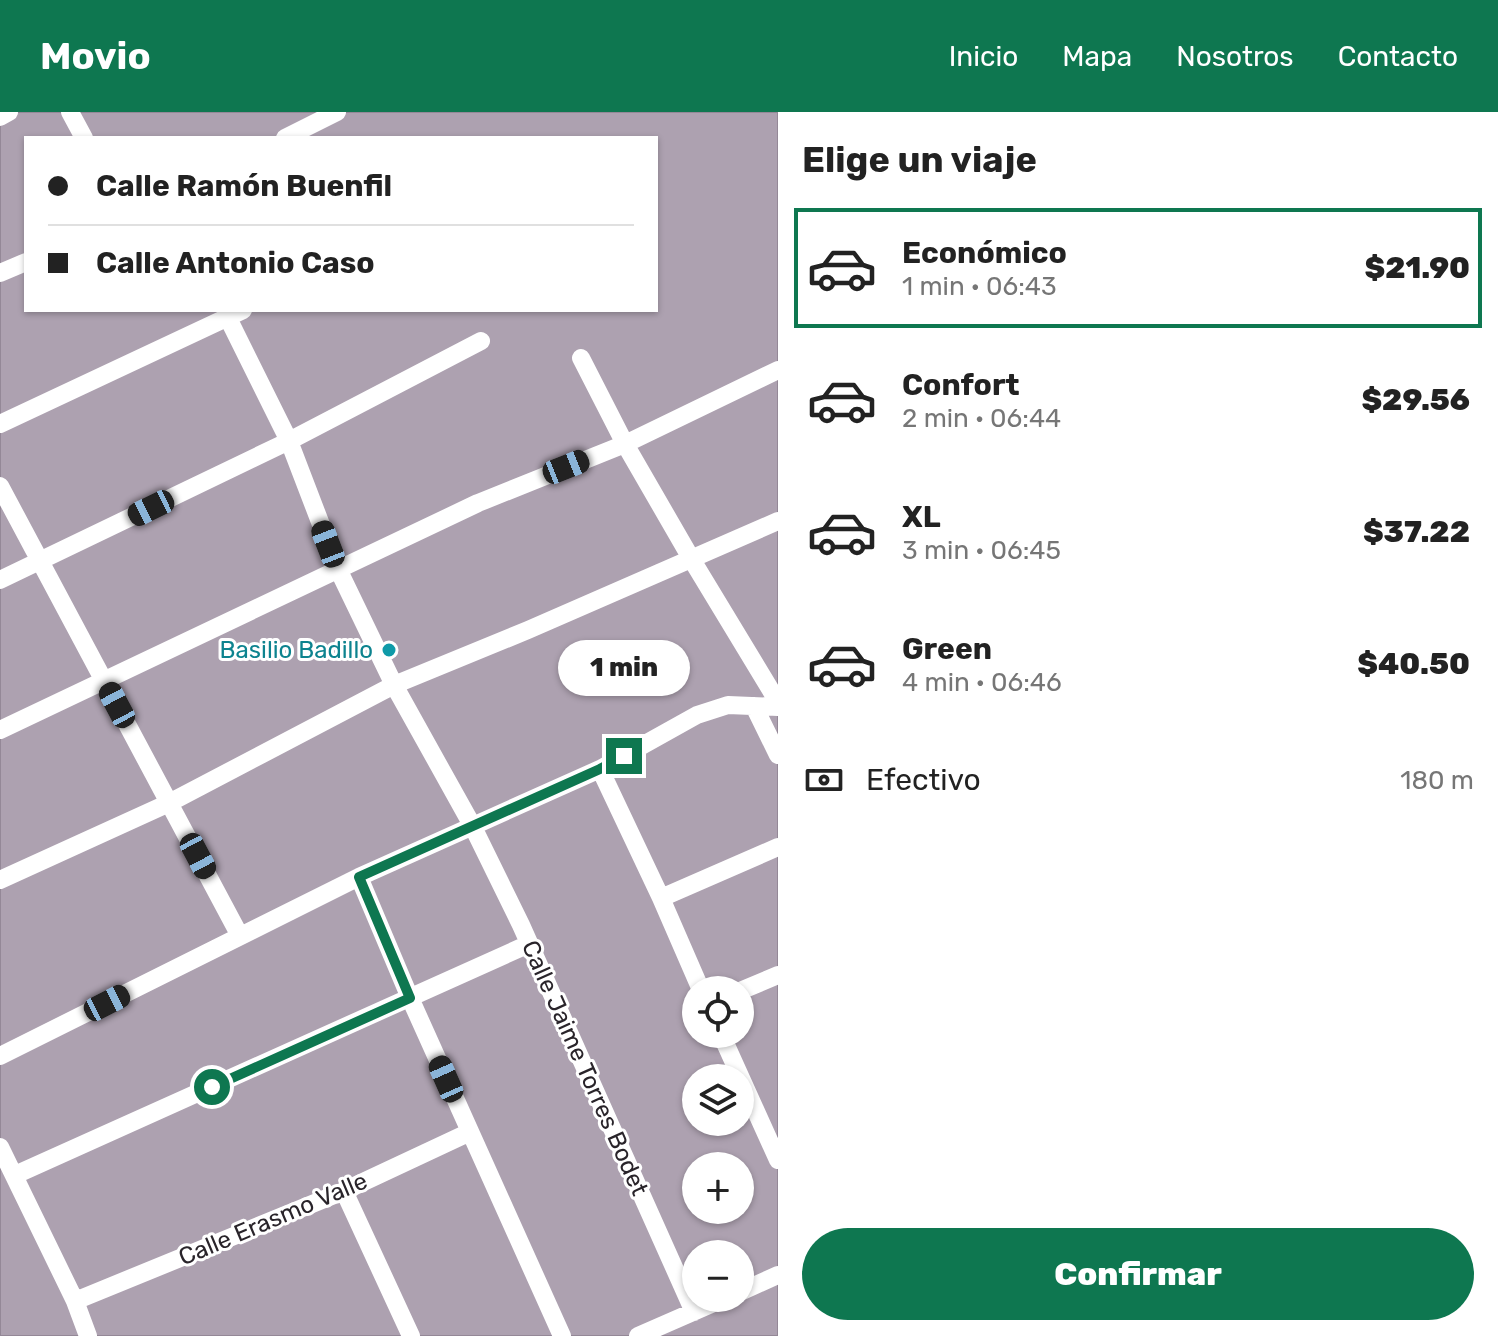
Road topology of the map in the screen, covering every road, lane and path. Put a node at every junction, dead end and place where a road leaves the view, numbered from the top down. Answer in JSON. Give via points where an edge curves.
{"nodes":[{"id":1,"x":9,"y":112,"type":"edge"},
{"id":2,"x":70,"y":112,"type":"edge"},
{"id":3,"x":337,"y":112,"type":"edge"},
{"id":4,"x":0,"y":117,"type":"edge"},
{"id":5,"x":83,"y":136,"type":"edge"},
{"id":6,"x":289,"y":136,"type":"edge"},
{"id":7,"x":24,"y":263,"type":"edge"},
{"id":8,"x":0,"y":273,"type":"edge"},
{"id":9,"x":236,"y":314,"type":"edge"},
{"id":10,"x":481,"y":341,"type":"dead end"},
{"id":11,"x":581,"y":358,"type":"dead end"},
{"id":12,"x":778,"y":370,"type":"edge"},
{"id":13,"x":0,"y":424,"type":"edge"},
{"id":14,"x":289,"y":441,"type":"junction"},
{"id":15,"x":625,"y":444,"type":"junction"},
{"id":16,"x":0,"y":486,"type":"edge"},
{"id":17,"x":778,"y":521,"type":"edge"},
{"id":18,"x":692,"y":560,"type":"junction"},
{"id":19,"x":40,"y":561,"type":"junction"},
{"id":20,"x":338,"y":569,"type":"junction"},
{"id":21,"x":0,"y":580,"type":"edge"},
{"id":22,"x":104,"y":681,"type":"junction"},
{"id":23,"x":394,"y":685,"type":"junction"},
{"id":24,"x":778,"y":705,"type":"edge"},
{"id":25,"x":754,"y":706,"type":"junction"},
{"id":26,"x":0,"y":730,"type":"edge"},
{"id":27,"x":778,"y":755,"type":"edge"},
{"id":28,"x":600,"y":769,"type":"junction"},
{"id":29,"x":169,"y":803,"type":"junction"},
{"id":30,"x":472,"y":825,"type":"junction"},
{"id":31,"x":778,"y":847,"type":"edge"},
{"id":32,"x":359,"y":877,"type":"junction"},
{"id":33,"x":0,"y":880,"type":"edge"},
{"id":34,"x":661,"y":898,"type":"junction"},
{"id":35,"x":240,"y":936,"type":"junction"},
{"id":36,"x":529,"y":944,"type":"junction"},
{"id":37,"x":778,"y":975,"type":"edge"},
{"id":38,"x":695,"y":976,"type":"edge"},
{"id":39,"x":754,"y":985,"type":"edge"},
{"id":40,"x":410,"y":998,"type":"junction"},
{"id":41,"x":727,"y":1048,"type":"edge"},
{"id":42,"x":0,"y":1056,"type":"edge"},
{"id":43,"x":470,"y":1132,"type":"junction"},
{"id":44,"x":0,"y":1147,"type":"edge"},
{"id":45,"x":778,"y":1160,"type":"edge"},
{"id":46,"x":15,"y":1175,"type":"junction"},
{"id":47,"x":344,"y":1191,"type":"junction"},
{"id":48,"x":778,"y":1275,"type":"edge"},
{"id":49,"x":682,"y":1285,"type":"edge"},
{"id":50,"x":754,"y":1286,"type":"edge"},
{"id":51,"x":75,"y":1301,"type":"junction"},
{"id":52,"x":694,"y":1312,"type":"edge"},
{"id":53,"x":88,"y":1336,"type":"edge"},
{"id":54,"x":411,"y":1336,"type":"edge"},
{"id":55,"x":562,"y":1336,"type":"edge"},
{"id":56,"x":638,"y":1336,"type":"edge"}],
"edges":[{"from":1,"to":4,"type":"street"},
{"from":2,"to":5,"type":"street"},
{"from":3,"to":6,"type":"street"},
{"from":7,"to":8,"type":"street"},
{"from":9,"to":13,"type":"street"},
{"from":9,"to":14,"type":"street","name":"Calle Jaime Torres Bodet"},
{"from":10,"to":14,"type":"street"},
{"from":11,"to":15,"type":"street"},
{"from":12,"to":15,"type":"street"},
{"from":14,"to":19,"type":"street"},
{"from":14,"to":20,"type":"street","name":"Calle Jaime Torres Bodet"},
{"from":15,"to":18,"type":"street"},
{"from":15,"to":20,"type":"street","via":[[478,503]]},
{"from":16,"to":19,"type":"street"},
{"from":17,"to":18,"type":"street"},
{"from":18,"to":23,"type":"street"},
{"from":18,"to":24,"type":"street"},
{"from":19,"to":21,"type":"street"},
{"from":19,"to":22,"type":"street"},
{"from":20,"to":22,"type":"street"},
{"from":20,"to":23,"type":"street","name":"Calle Jaime Torres Bodet"},
{"from":22,"to":26,"type":"street"},
{"from":22,"to":29,"type":"street"},
{"from":23,"to":29,"type":"street"},
{"from":23,"to":30,"type":"street","name":"Calle Jaime Torres Bodet"},
{"from":24,"to":25,"type":"street"},
{"from":25,"to":27,"type":"street"},
{"from":25,"to":28,"type":"street","via":[[728,705],[697,715]]},
{"from":28,"to":30,"type":"street"},
{"from":28,"to":34,"type":"street"},
{"from":29,"to":33,"type":"street"},
{"from":29,"to":35,"type":"street"},
{"from":30,"to":32,"type":"street"},
{"from":30,"to":36,"type":"street","name":"Calle Jaime Torres Bodet"},
{"from":31,"to":34,"type":"street"},
{"from":32,"to":35,"type":"street"},
{"from":32,"to":40,"type":"street"},
{"from":34,"to":38,"type":"street"},
{"from":35,"to":42,"type":"street"},
{"from":36,"to":40,"type":"street"},
{"from":36,"to":49,"type":"street","name":"Calle Jaime Torres Bodet"},
{"from":37,"to":39,"type":"street"},
{"from":40,"to":43,"type":"street"},
{"from":40,"to":46,"type":"street"},
{"from":41,"to":45,"type":"street"},
{"from":43,"to":47,"type":"street","name":"Calle Erasmo Valle"},
{"from":43,"to":55,"type":"street"},
{"from":44,"to":46,"type":"street"},
{"from":46,"to":51,"type":"street"},
{"from":47,"to":51,"type":"street","name":"Calle Erasmo Valle"},
{"from":47,"to":54,"type":"street"},
{"from":48,"to":50,"type":"street"},
{"from":51,"to":53,"type":"street"},
{"from":52,"to":56,"type":"street"}]}
